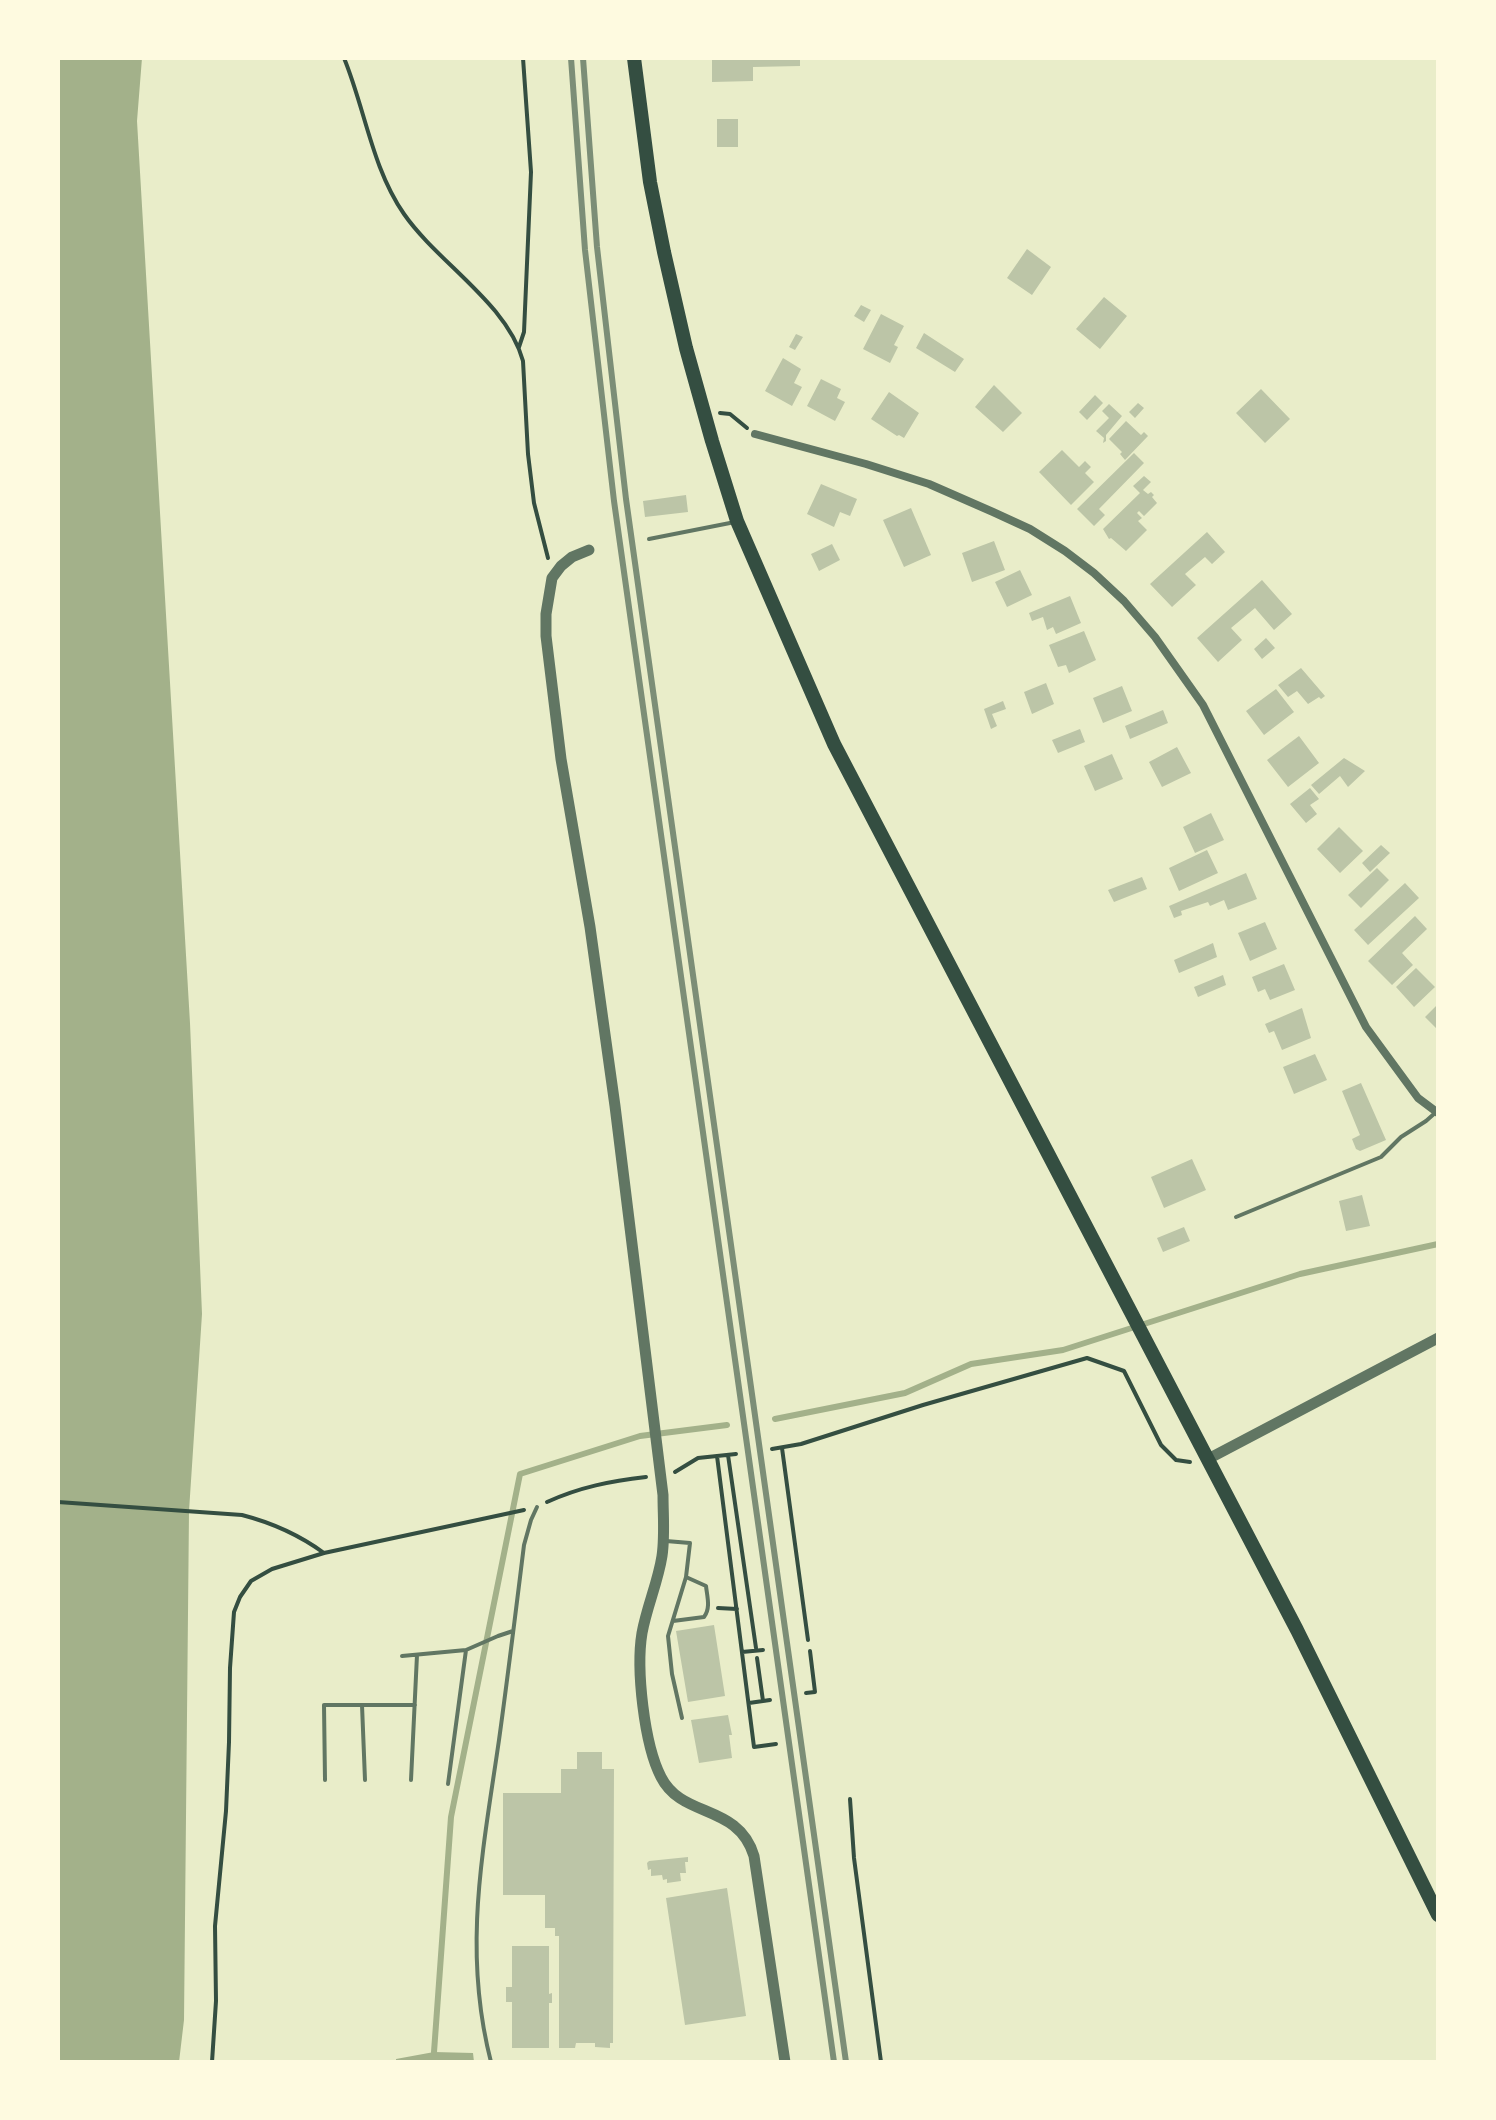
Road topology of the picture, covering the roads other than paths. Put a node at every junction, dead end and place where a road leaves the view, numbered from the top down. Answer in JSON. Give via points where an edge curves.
{"nodes":[{"id":1,"x":634,"y":58,"type":"edge"},
{"id":2,"x":755,"y":434,"type":"road end"},
{"id":3,"x":737,"y":521,"type":"junction"},
{"id":4,"x":649,"y":539,"type":"dead end"},
{"id":5,"x":589,"y":550,"type":"dead end"},
{"id":6,"x":1437,"y":1112,"type":"edge"},
{"id":7,"x":1236,"y":1217,"type":"dead end"},
{"id":8,"x":1438,"y":1338,"type":"edge"},
{"id":9,"x":1208,"y":1459,"type":"junction"},
{"id":10,"x":537,"y":1507,"type":"road end"},
{"id":11,"x":664,"y":1541,"type":"junction"},
{"id":12,"x":686,"y":1577,"type":"junction"},
{"id":13,"x":673,"y":1621,"type":"junction"},
{"id":14,"x":513,"y":1631,"type":"junction"},
{"id":15,"x":466,"y":1650,"type":"junction"},
{"id":16,"x":417,"y":1655,"type":"junction"},
{"id":17,"x":402,"y":1656,"type":"dead end"},
{"id":18,"x":362,"y":1705,"type":"junction"},
{"id":19,"x":415,"y":1705,"type":"junction"},
{"id":20,"x":682,"y":1718,"type":"dead end"},
{"id":21,"x":325,"y":1780,"type":"dead end"},
{"id":22,"x":365,"y":1780,"type":"dead end"},
{"id":23,"x":411,"y":1780,"type":"dead end"},
{"id":24,"x":448,"y":1784,"type":"dead end"},
{"id":25,"x":1438,"y":1915,"type":"edge"},
{"id":26,"x":491,"y":2062,"type":"edge"},
{"id":27,"x":785,"y":2062,"type":"edge"}],
"edges":[{"from":1,"to":3,"type":"main road","via":[[661,238],[686,348]]},
{"from":2,"to":6,"type":"street","via":[[929,484],[993,512],[1065,551],[1124,601],[1203,705],[1366,1027],[1418,1098]]},
{"from":3,"to":4,"type":"lane"},
{"from":3,"to":9,"type":"main road","via":[[834,744]]},
{"from":5,"to":11,"type":"street","via":[[572,557],[552,578],[546,636],[592,942],[658,1457]]},
{"from":6,"to":7,"type":"lane","via":[[1381,1157]]},
{"from":8,"to":9,"type":"street"},
{"from":9,"to":25,"type":"main road"},
{"from":10,"to":14,"type":"lane","via":[[524,1545]]},
{"from":11,"to":12,"type":"lane","via":[[690,1543]]},
{"from":11,"to":27,"type":"street","via":[[640,1656],[655,1763],[667,1786],[736,1826],[750,1844]]},
{"from":12,"to":13,"type":"lane"},
{"from":12,"to":13,"type":"lane","via":[[706,1586],[708,1607],[704,1617]]},
{"from":13,"to":20,"type":"lane","via":[[668,1647]]},
{"from":14,"to":15,"type":"lane"},
{"from":14,"to":26,"type":"lane","via":[[477,1902],[478,1990]]},
{"from":15,"to":16,"type":"lane"},
{"from":15,"to":24,"type":"lane"},
{"from":16,"to":17,"type":"lane"},
{"from":16,"to":19,"type":"lane"},
{"from":18,"to":19,"type":"lane"},
{"from":18,"to":21,"type":"lane","via":[[324,1705]]},
{"from":18,"to":22,"type":"lane"},
{"from":19,"to":23,"type":"lane"}]}
